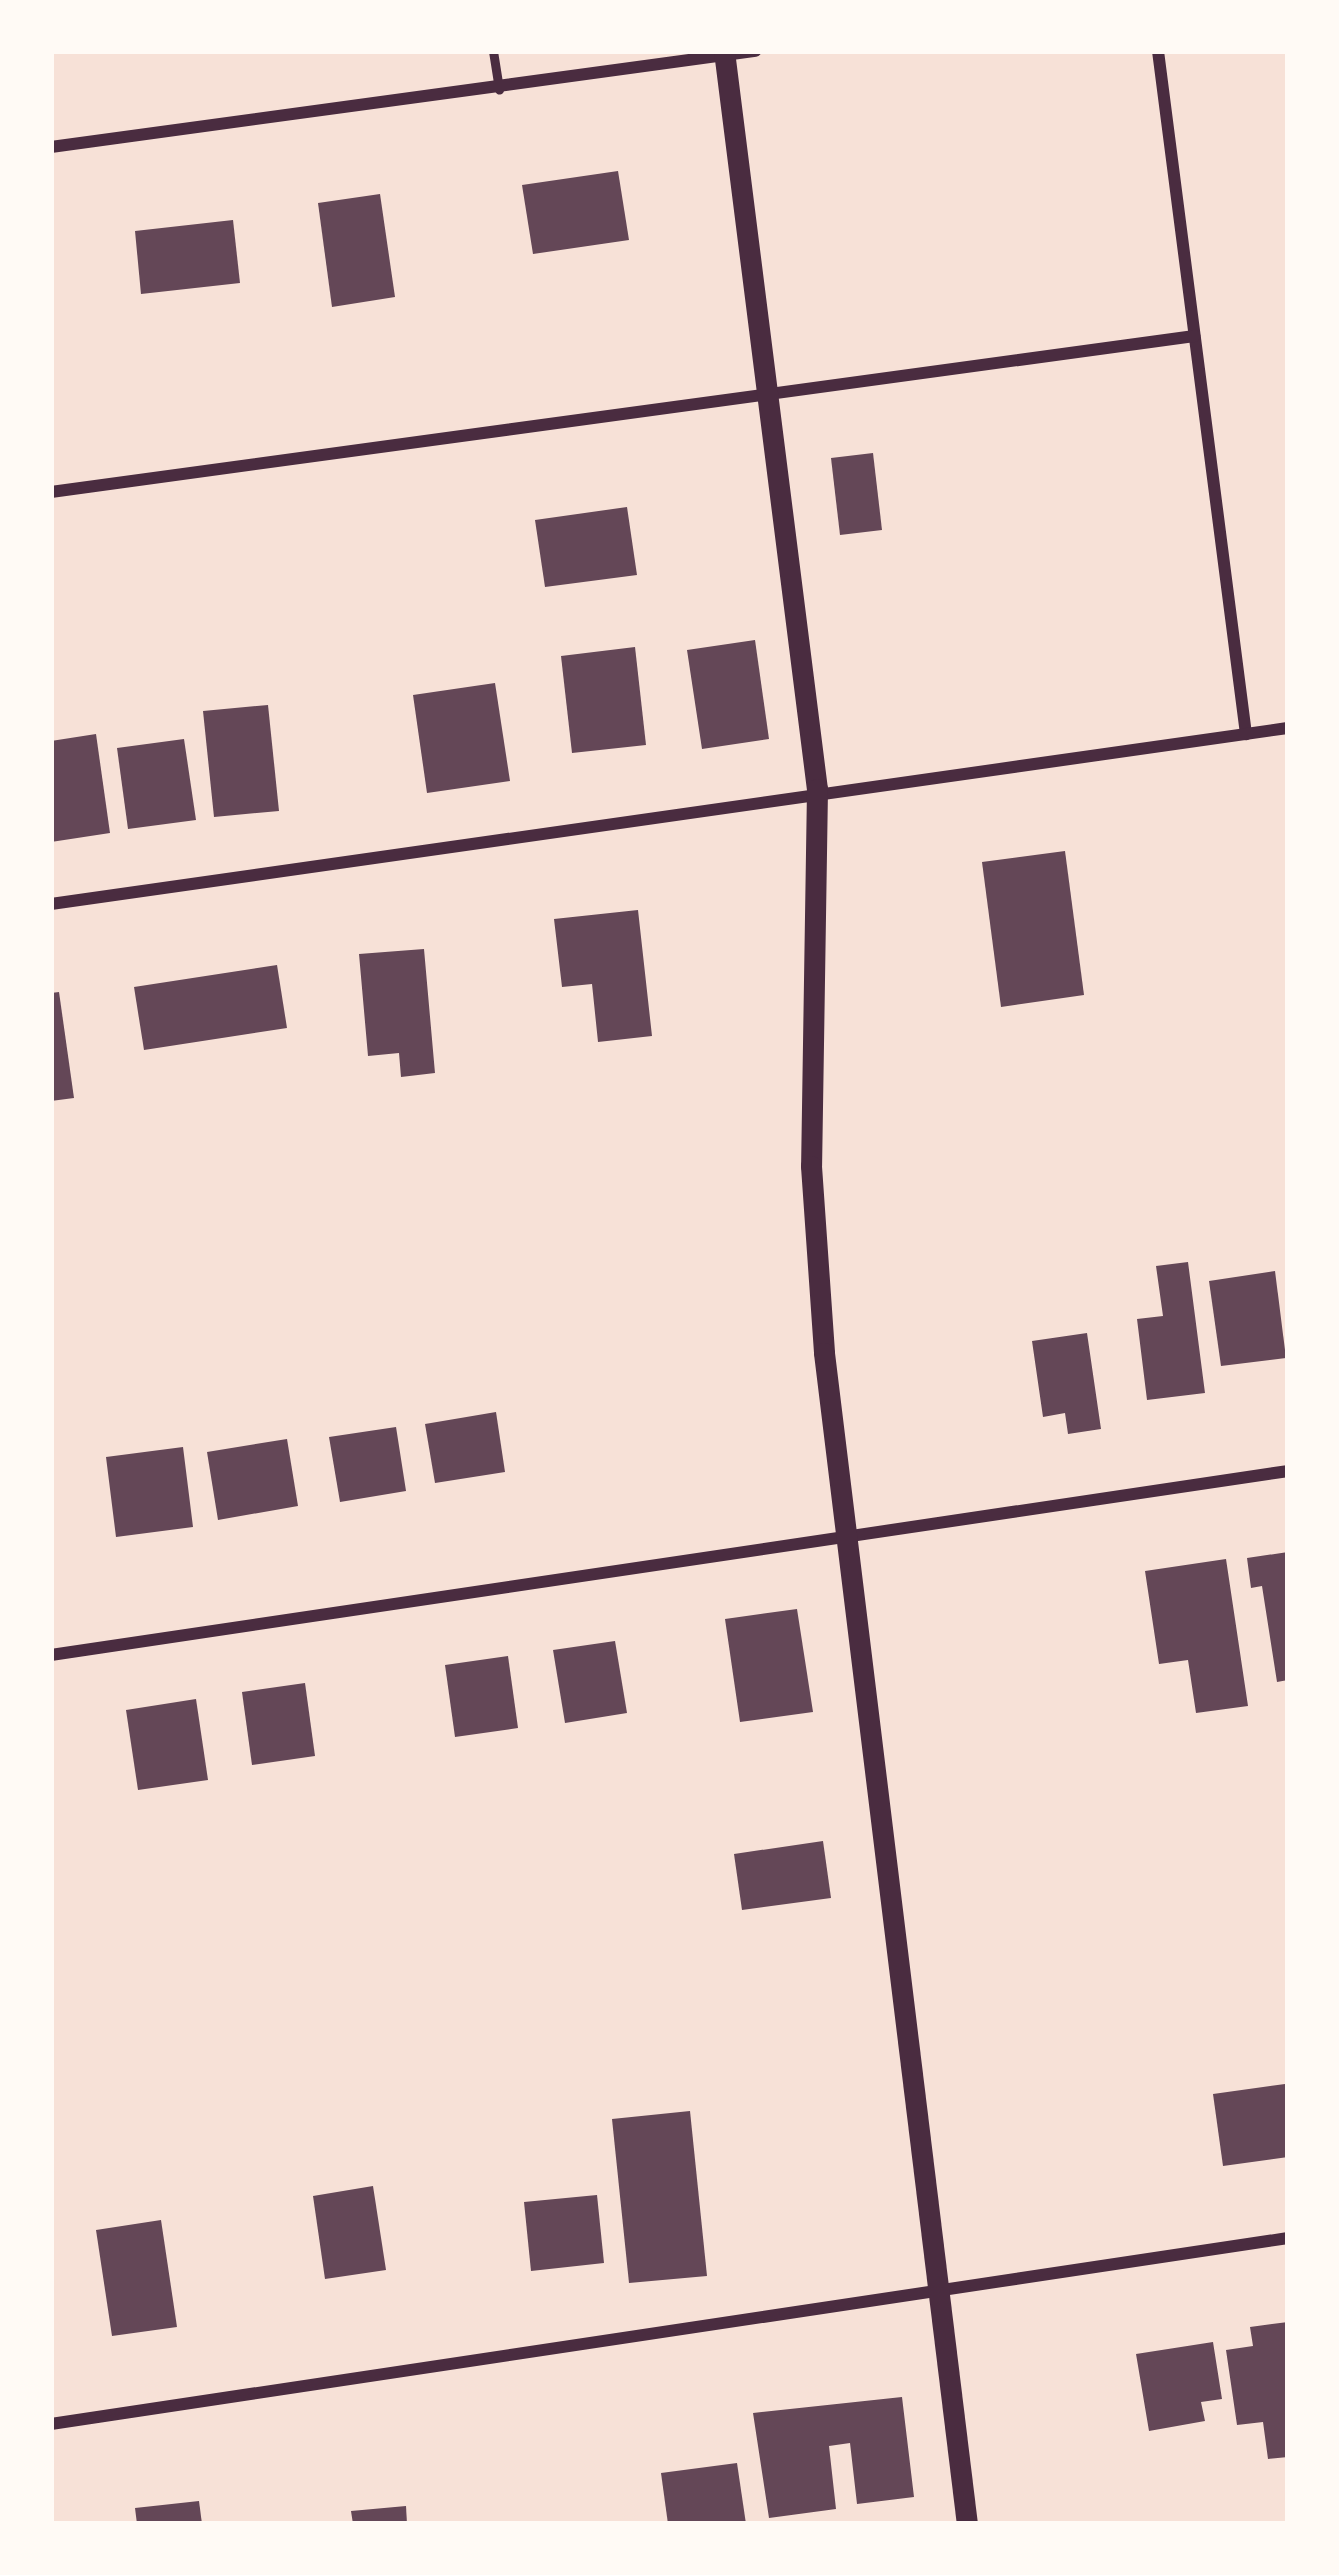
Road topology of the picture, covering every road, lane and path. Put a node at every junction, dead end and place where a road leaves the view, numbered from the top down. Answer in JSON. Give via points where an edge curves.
{"nodes":[{"id":1,"x":493,"y":51,"type":"edge"},
{"id":2,"x":755,"y":51,"type":"edge"},
{"id":3,"x":1158,"y":51,"type":"edge"},
{"id":4,"x":724,"y":54,"type":"edge"},
{"id":5,"x":499,"y":90,"type":"junction"},
{"id":6,"x":51,"y":147,"type":"edge"},
{"id":7,"x":1194,"y":336,"type":"junction"},
{"id":8,"x":767,"y":402,"type":"junction"},
{"id":9,"x":51,"y":492,"type":"edge"},
{"id":10,"x":1288,"y":728,"type":"edge"},
{"id":11,"x":1246,"y":734,"type":"junction"},
{"id":12,"x":818,"y":789,"type":"junction"},
{"id":13,"x":51,"y":904,"type":"edge"},
{"id":14,"x":1288,"y":1471,"type":"edge"},
{"id":15,"x":844,"y":1539,"type":"junction"},
{"id":16,"x":51,"y":1655,"type":"edge"},
{"id":17,"x":1288,"y":2238,"type":"edge"},
{"id":18,"x":933,"y":2287,"type":"junction"},
{"id":19,"x":51,"y":2424,"type":"edge"},
{"id":20,"x":967,"y":2524,"type":"edge"}],
"edges":[{"from":1,"to":5,"type":"lane"},
{"from":2,"to":4,"type":"street"},
{"from":3,"to":7,"type":"street"},
{"from":4,"to":5,"type":"street"},
{"from":4,"to":8,"type":"street"},
{"from":5,"to":6,"type":"street"},
{"from":7,"to":8,"type":"street"},
{"from":7,"to":11,"type":"street"},
{"from":8,"to":9,"type":"street"},
{"from":8,"to":12,"type":"street"},
{"from":10,"to":11,"type":"street"},
{"from":11,"to":12,"type":"street"},
{"from":12,"to":13,"type":"street"},
{"from":12,"to":15,"type":"street","via":[[811,1166]]},
{"from":14,"to":15,"type":"street"},
{"from":15,"to":16,"type":"street"},
{"from":15,"to":18,"type":"street"},
{"from":17,"to":18,"type":"street"},
{"from":18,"to":19,"type":"street"},
{"from":18,"to":20,"type":"street"}]}
